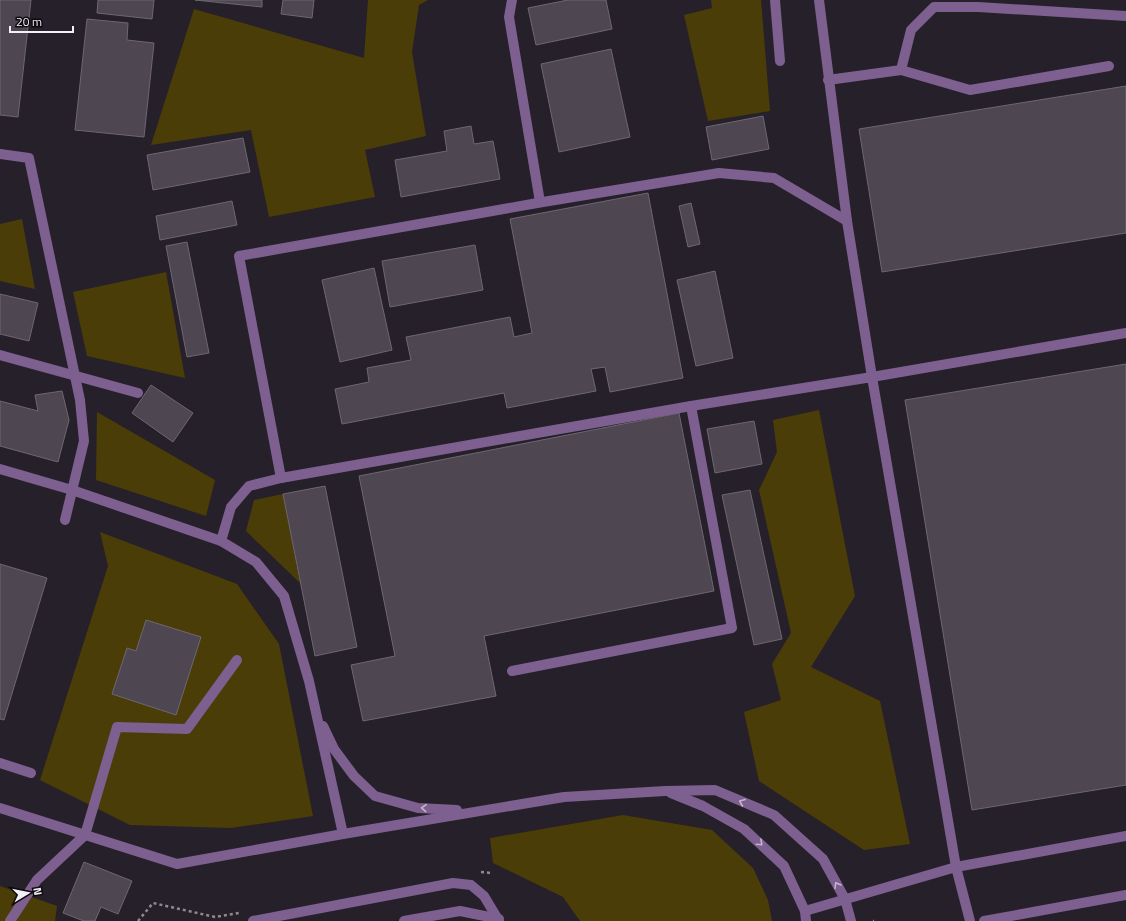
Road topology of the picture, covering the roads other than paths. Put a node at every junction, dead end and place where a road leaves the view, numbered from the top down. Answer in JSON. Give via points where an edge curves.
{"nodes":[{"id":1,"x":512,"y":0,"type":"edge"},
{"id":2,"x":775,"y":0,"type":"edge"},
{"id":3,"x":819,"y":0,"type":"edge"},
{"id":4,"x":1126,"y":16,"type":"edge"},
{"id":5,"x":780,"y":62,"type":"dead end"},
{"id":6,"x":1109,"y":66,"type":"dead end"},
{"id":7,"x":901,"y":70,"type":"junction"},
{"id":8,"x":828,"y":80,"type":"junction"},
{"id":9,"x":0,"y":154,"type":"edge"},
{"id":10,"x":540,"y":202,"type":"junction"},
{"id":11,"x":847,"y":221,"type":"junction"},
{"id":12,"x":1126,"y":334,"type":"edge"},
{"id":13,"x":0,"y":354,"type":"edge"},
{"id":14,"x":74,"y":376,"type":"junction"},
{"id":15,"x":872,"y":377,"type":"junction"},
{"id":16,"x":138,"y":393,"type":"dead end"},
{"id":17,"x":691,"y":406,"type":"junction"},
{"id":18,"x":0,"y":469,"type":"edge"},
{"id":19,"x":281,"y":478,"type":"junction"},
{"id":20,"x":72,"y":490,"type":"junction"},
{"id":21,"x":65,"y":520,"type":"dead end"},
{"id":22,"x":221,"y":541,"type":"junction"},
{"id":23,"x":237,"y":660,"type":"dead end"},
{"id":24,"x":512,"y":671,"type":"dead end"},
{"id":25,"x":315,"y":707,"type":"junction"},
{"id":26,"x":0,"y":763,"type":"edge"},
{"id":27,"x":31,"y":773,"type":"dead end"},
{"id":28,"x":665,"y":791,"type":"junction"},
{"id":29,"x":0,"y":808,"type":"edge"},
{"id":30,"x":477,"y":811,"type":"junction"},
{"id":31,"x":343,"y":834,"type":"junction"},
{"id":32,"x":85,"y":835,"type":"junction"},
{"id":33,"x":1126,"y":836,"type":"edge"},
{"id":34,"x":956,"y":867,"type":"junction"},
{"id":35,"x":1126,"y":895,"type":"edge"},
{"id":36,"x":845,"y":899,"type":"junction"},
{"id":37,"x":805,"y":916,"type":"edge"},
{"id":38,"x":499,"y":920,"type":"edge"},
{"id":39,"x":10,"y":921,"type":"edge"},
{"id":40,"x":253,"y":921,"type":"edge"},
{"id":41,"x":404,"y":921,"type":"edge"},
{"id":42,"x":851,"y":921,"type":"edge"},
{"id":43,"x":970,"y":921,"type":"edge"},
{"id":44,"x":984,"y":921,"type":"edge"}],
"edges":[{"from":1,"to":10,"type":"lane","via":[[509,17]]},
{"from":2,"to":5,"type":"lane"},
{"from":3,"to":8,"type":"lane"},
{"from":4,"to":7,"type":"lane","via":[[934,7],[911,30]]},
{"from":6,"to":7,"type":"lane","via":[[970,90]]},
{"from":7,"to":8,"type":"lane"},
{"from":8,"to":11,"type":"lane"},
{"from":9,"to":14,"type":"lane","via":[[29,158]]},
{"from":10,"to":11,"type":"lane","via":[[719,173],[774,178]]},
{"from":10,"to":19,"type":"lane","via":[[239,256]]},
{"from":11,"to":15,"type":"lane"},
{"from":12,"to":15,"type":"lane"},
{"from":13,"to":14,"type":"lane"},
{"from":14,"to":16,"type":"lane"},
{"from":14,"to":20,"type":"lane","via":[[80,400],[84,441]]},
{"from":15,"to":17,"type":"lane"},
{"from":15,"to":34,"type":"lane"},
{"from":17,"to":19,"type":"lane"},
{"from":17,"to":24,"type":"lane","via":[[732,628]]},
{"from":18,"to":20,"type":"lane"},
{"from":19,"to":22,"type":"lane","via":[[249,486],[231,507]]},
{"from":20,"to":21,"type":"lane"},
{"from":20,"to":22,"type":"lane"},
{"from":22,"to":25,"type":"lane","via":[[256,562],[284,596]]},
{"from":23,"to":32,"type":"lane","via":[[188,729],[117,728]]},
{"from":30,"to":25,"type":"lane","one_way":true,"via":[[418,808],[375,796],[354,776],[334,749]]},
{"from":25,"to":31,"type":"lane"},
{"from":26,"to":27,"type":"lane"},
{"from":28,"to":30,"type":"lane","via":[[564,797]]},
{"from":36,"to":28,"type":"lane","one_way":true,"via":[[823,859],[774,815],[715,790]]},
{"from":28,"to":37,"type":"lane","one_way":true,"via":[[703,806],[744,829],[784,866]]},
{"from":29,"to":32,"type":"lane"},
{"from":30,"to":31,"type":"lane"},
{"from":31,"to":32,"type":"lane","via":[[177,864]]},
{"from":32,"to":39,"type":"lane","via":[[37,880]]},
{"from":33,"to":34,"type":"lane"},
{"from":34,"to":36,"type":"lane"},
{"from":34,"to":43,"type":"lane"},
{"from":35,"to":44,"type":"lane"},
{"from":36,"to":37,"type":"lane"},
{"from":36,"to":42,"type":"lane"},
{"from":38,"to":40,"type":"lane","via":[[480,892],[471,885],[453,883]]},
{"from":38,"to":41,"type":"lane","via":[[460,911]]}]}
